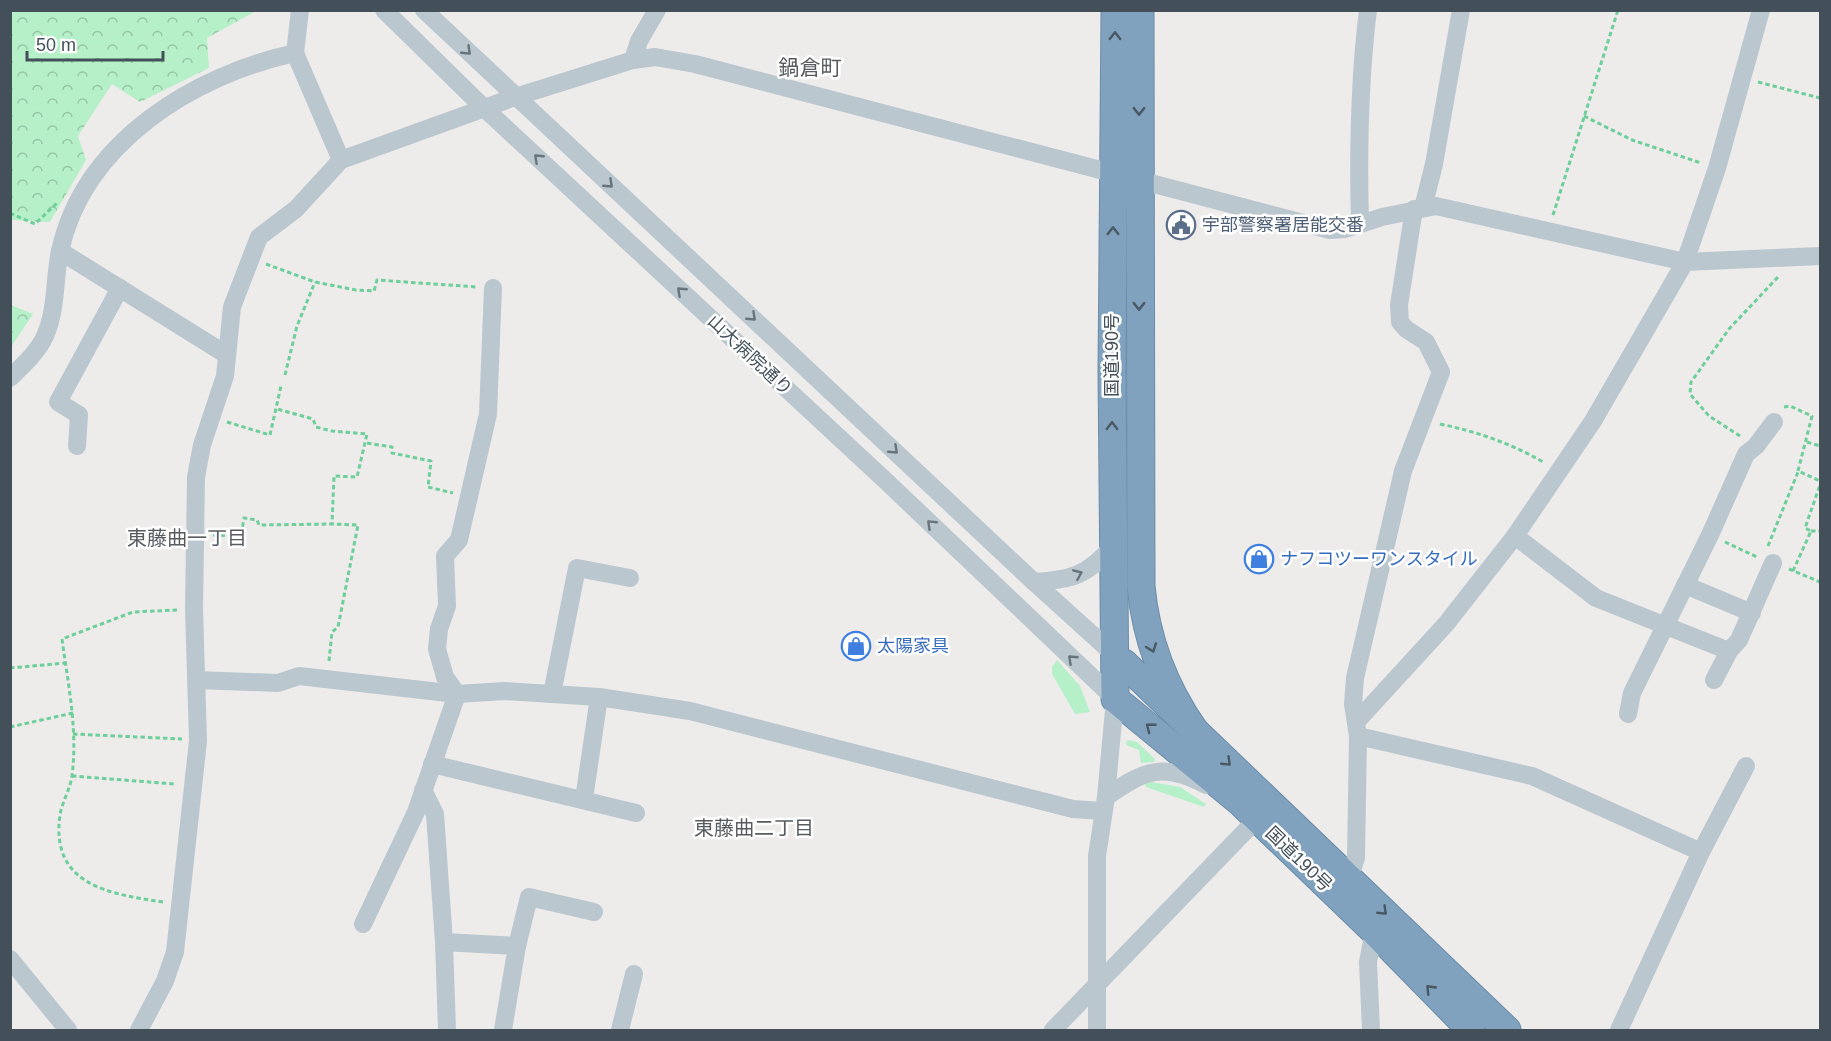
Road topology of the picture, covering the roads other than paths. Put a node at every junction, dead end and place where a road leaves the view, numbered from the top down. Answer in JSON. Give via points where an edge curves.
{"nodes":[{"id":1,"x":300,"y":10,"type":"edge"},
{"id":2,"x":384,"y":10,"type":"edge"},
{"id":3,"x":424,"y":10,"type":"edge"},
{"id":4,"x":657,"y":10,"type":"edge"},
{"id":5,"x":1115,"y":10,"type":"edge"},
{"id":6,"x":1140,"y":10,"type":"edge"},
{"id":7,"x":1368,"y":10,"type":"edge"},
{"id":8,"x":1461,"y":10,"type":"edge"},
{"id":9,"x":1761,"y":10,"type":"edge"},
{"id":10,"x":295,"y":53,"type":"junction"},
{"id":11,"x":633,"y":60,"type":"junction"},
{"id":12,"x":515,"y":97,"type":"junction"},
{"id":13,"x":484,"y":108,"type":"junction"},
{"id":14,"x":341,"y":160,"type":"junction"},
{"id":15,"x":1113,"y":172,"type":"junction"},
{"id":16,"x":1139,"y":179,"type":"junction"},
{"id":17,"x":1418,"y":208,"type":"junction"},
{"id":18,"x":1360,"y":224,"type":"junction"},
{"id":19,"x":60,"y":251,"type":"junction"},
{"id":20,"x":1821,"y":256,"type":"edge"},
{"id":21,"x":1685,"y":262,"type":"junction"},
{"id":22,"x":120,"y":288,"type":"junction"},
{"id":23,"x":493,"y":288,"type":"road end"},
{"id":24,"x":227,"y":355,"type":"junction"},
{"id":25,"x":10,"y":378,"type":"edge"},
{"id":26,"x":1139,"y":381,"type":"junction"},
{"id":27,"x":1774,"y":422,"type":"road end"},
{"id":28,"x":77,"y":446,"type":"dead end"},
{"id":29,"x":1515,"y":536,"type":"junction"},
{"id":30,"x":1113,"y":546,"type":"junction"},
{"id":31,"x":1770,"y":555,"type":"road end"},
{"id":32,"x":630,"y":578,"type":"dead end"},
{"id":33,"x":1034,"y":582,"type":"junction"},
{"id":34,"x":1685,"y":585,"type":"junction"},
{"id":35,"x":1752,"y":613,"type":"junction"},
{"id":36,"x":1665,"y":625,"type":"junction"},
{"id":37,"x":1729,"y":651,"type":"junction"},
{"id":38,"x":1118,"y":658,"type":"junction"},
{"id":39,"x":197,"y":680,"type":"junction"},
{"id":40,"x":1714,"y":680,"type":"dead end"},
{"id":41,"x":457,"y":694,"type":"junction"},
{"id":42,"x":552,"y":694,"type":"junction"},
{"id":43,"x":599,"y":697,"type":"junction"},
{"id":44,"x":1115,"y":699,"type":"junction"},
{"id":45,"x":1628,"y":714,"type":"dead end"},
{"id":46,"x":1358,"y":728,"type":"junction"},
{"id":47,"x":1195,"y":731,"type":"junction"},
{"id":48,"x":432,"y":764,"type":"junction"},
{"id":49,"x":1746,"y":766,"type":"dead end"},
{"id":50,"x":423,"y":790,"type":"junction"},
{"id":51,"x":584,"y":799,"type":"junction"},
{"id":52,"x":1105,"y":804,"type":"junction"},
{"id":53,"x":1249,"y":811,"type":"junction"},
{"id":54,"x":636,"y":813,"type":"dead end"},
{"id":55,"x":1701,"y":852,"type":"junction"},
{"id":56,"x":1349,"y":878,"type":"junction"},
{"id":57,"x":594,"y":912,"type":"dead end"},
{"id":58,"x":363,"y":924,"type":"dead end"},
{"id":59,"x":1374,"y":931,"type":"junction"},
{"id":60,"x":444,"y":942,"type":"junction"},
{"id":61,"x":517,"y":946,"type":"junction"},
{"id":62,"x":10,"y":959,"type":"edge"},
{"id":63,"x":634,"y":974,"type":"dead end"},
{"id":64,"x":1097,"y":985,"type":"junction"},
{"id":65,"x":68,"y":1030,"type":"edge"},
{"id":66,"x":140,"y":1030,"type":"edge"},
{"id":67,"x":447,"y":1030,"type":"edge"},
{"id":68,"x":503,"y":1030,"type":"edge"},
{"id":69,"x":620,"y":1030,"type":"edge"},
{"id":70,"x":1053,"y":1030,"type":"edge"},
{"id":71,"x":1097,"y":1030,"type":"edge"},
{"id":72,"x":1371,"y":1030,"type":"edge"},
{"id":73,"x":1471,"y":1030,"type":"edge"},
{"id":74,"x":1507,"y":1030,"type":"edge"},
{"id":75,"x":1619,"y":1030,"type":"edge"}],
"edges":[{"from":1,"to":10,"type":"street"},
{"from":2,"to":13,"type":"street","name":"山大病院通り"},
{"from":3,"to":12,"type":"street","name":"山大病院通り","one_way":true},
{"from":4,"to":11,"type":"street"},
{"from":15,"to":5,"type":"highway","name":"国道190号","one_way":true},
{"from":6,"to":16,"type":"highway","name":"国道190号","one_way":true},
{"from":7,"to":18,"type":"street","via":[[1358,142]]},
{"from":8,"to":17,"type":"street","via":[[1434,164]]},
{"from":9,"to":21,"type":"street","via":[[1717,168]]},
{"from":10,"to":14,"type":"street"},
{"from":10,"to":19,"type":"street","via":[[268,58],[227,74],[168,105],[127,137],[82,194]]},
{"from":11,"to":12,"type":"street"},
{"from":11,"to":15,"type":"street","via":[[655,57],[695,64]]},
{"from":12,"to":13,"type":"street"},
{"from":12,"to":33,"type":"street","name":"山大病院通り","one_way":true},
{"from":13,"to":14,"type":"street"},
{"from":44,"to":13,"type":"street","name":"山大病院通り","one_way":true},
{"from":14,"to":24,"type":"street","via":[[296,209],[260,237],[232,307]]},
{"from":15,"to":16,"type":"street"},
{"from":30,"to":15,"type":"highway","name":"国道190号","one_way":true},
{"from":16,"to":18,"type":"street","via":[[1330,230]]},
{"from":16,"to":26,"type":"highway","name":"国道190号","one_way":true},
{"from":17,"to":18,"type":"street"},
{"from":17,"to":21,"type":"street","via":[[1436,206]]},
{"from":17,"to":46,"type":"street","via":[[1399,305],[1400,322],[1426,342],[1441,372],[1403,471],[1355,678],[1353,704]]},
{"from":19,"to":22,"type":"street"},
{"from":19,"to":25,"type":"street","via":[[45,337]]},
{"from":20,"to":21,"type":"street"},
{"from":21,"to":29,"type":"street","via":[[1593,421]]},
{"from":22,"to":24,"type":"street"},
{"from":22,"to":28,"type":"street","via":[[58,402],[80,415]]},
{"from":23,"to":41,"type":"street","via":[[488,414],[459,540],[445,556],[447,606],[437,649],[445,677]]},
{"from":24,"to":39,"type":"street","via":[[225,376],[202,445],[196,477]]},
{"from":26,"to":38,"type":"highway","name":"国道190号","via":[[1131,415],[1127,642]]},
{"from":26,"to":47,"type":"highway","name":"国道190号","one_way":true,"via":[[1144,616],[1164,677]]},
{"from":27,"to":34,"type":"street","via":[[1746,454]]},
{"from":29,"to":36,"type":"street","via":[[1596,598]]},
{"from":29,"to":46,"type":"street"},
{"from":33,"to":30,"type":"street","one_way":true,"via":[[1062,581],[1083,573]]},
{"from":30,"to":38,"type":"highway","name":"国道190号"},
{"from":31,"to":35,"type":"street"},
{"from":32,"to":42,"type":"street","via":[[577,568]]},
{"from":33,"to":38,"type":"street","name":"山大病院通り"},
{"from":34,"to":35,"type":"street"},
{"from":34,"to":36,"type":"street"},
{"from":35,"to":37,"type":"street"},
{"from":36,"to":37,"type":"street"},
{"from":36,"to":45,"type":"street","via":[[1632,693]]},
{"from":37,"to":40,"type":"street"},
{"from":38,"to":44,"type":"highway","name":"国道190号"},
{"from":38,"to":47,"type":"highway","name":"国道190号"},
{"from":39,"to":41,"type":"street","via":[[278,683],[299,676]]},
{"from":39,"to":66,"type":"street","via":[[198,741],[175,952]]},
{"from":41,"to":42,"type":"street"},
{"from":41,"to":48,"type":"street"},
{"from":42,"to":43,"type":"street"},
{"from":43,"to":51,"type":"street"},
{"from":43,"to":52,"type":"street","via":[[690,711],[1073,809]]},
{"from":44,"to":52,"type":"street"},
{"from":53,"to":44,"type":"highway","name":"国道190号","one_way":true},
{"from":46,"to":55,"type":"street","via":[[1532,776]]},
{"from":46,"to":56,"type":"street","via":[[1356,858]]},
{"from":47,"to":56,"type":"highway","name":"国道190号","one_way":true},
{"from":48,"to":50,"type":"street"},
{"from":48,"to":51,"type":"street"},
{"from":49,"to":55,"type":"street"},
{"from":50,"to":58,"type":"street"},
{"from":50,"to":60,"type":"street","via":[[435,814]]},
{"from":51,"to":54,"type":"street"},
{"from":52,"to":53,"type":"street","via":[[1133,778],[1169,770],[1185,774]]},
{"from":52,"to":64,"type":"street","via":[[1097,855]]},
{"from":53,"to":59,"type":"highway","name":"国道190号"},
{"from":53,"to":64,"type":"street"},
{"from":55,"to":75,"type":"street"},
{"from":56,"to":74,"type":"highway","name":"国道190号","one_way":true},
{"from":57,"to":61,"type":"street","via":[[529,897]]},
{"from":59,"to":72,"type":"street","via":[[1368,962]]},
{"from":73,"to":59,"type":"highway","name":"国道190号","one_way":true},
{"from":60,"to":61,"type":"street"},
{"from":60,"to":67,"type":"street"},
{"from":61,"to":68,"type":"street"},
{"from":62,"to":65,"type":"street"},
{"from":63,"to":69,"type":"street"},
{"from":64,"to":70,"type":"street"},
{"from":64,"to":71,"type":"street"}]}
